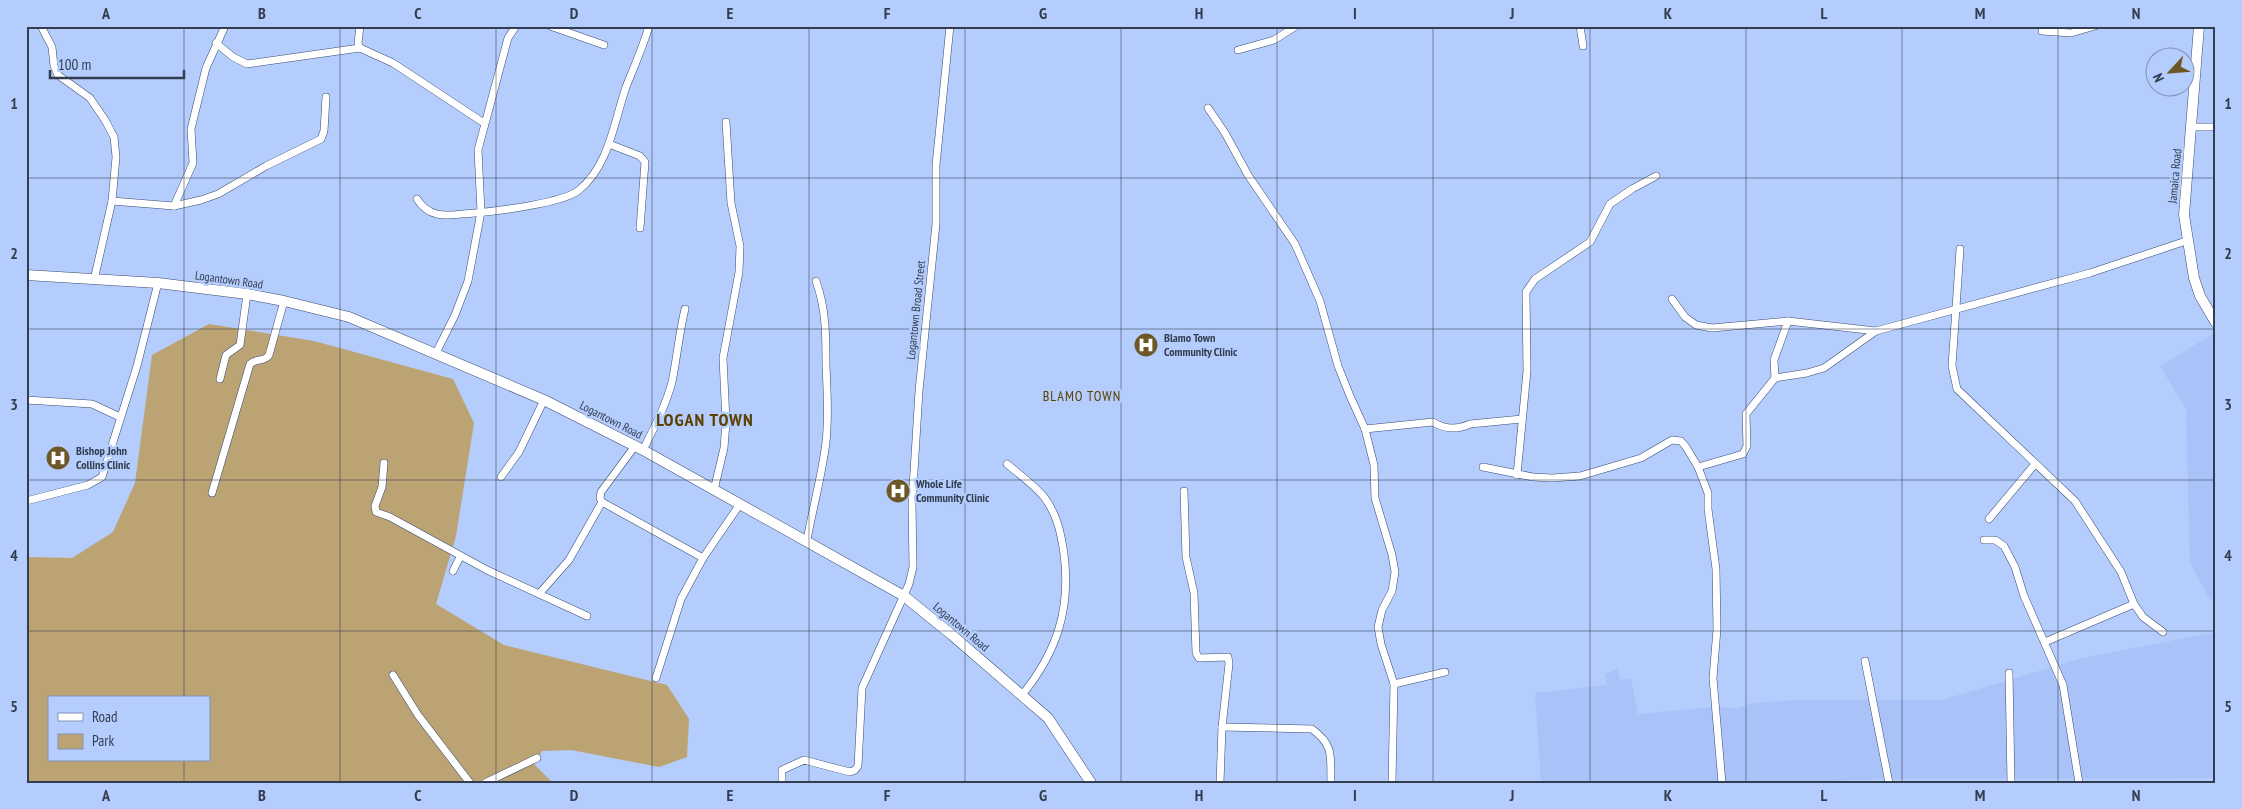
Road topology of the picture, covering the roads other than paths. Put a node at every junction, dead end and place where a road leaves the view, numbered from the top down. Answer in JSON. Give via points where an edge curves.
{"nodes":[{"id":1,"x":41,"y":26,"type":"edge"},
{"id":2,"x":226,"y":26,"type":"edge"},
{"id":3,"x":360,"y":26,"type":"edge"},
{"id":4,"x":516,"y":26,"type":"edge"},
{"id":5,"x":550,"y":26,"type":"edge"},
{"id":6,"x":649,"y":26,"type":"edge"},
{"id":7,"x":950,"y":26,"type":"edge"},
{"id":8,"x":1296,"y":26,"type":"edge"},
{"id":9,"x":1580,"y":26,"type":"edge"},
{"id":10,"x":2095,"y":26,"type":"edge"},
{"id":11,"x":2199,"y":26,"type":"edge"},
{"id":12,"x":2042,"y":31,"type":"dead end"},
{"id":13,"x":216,"y":43,"type":"junction"},
{"id":14,"x":604,"y":45,"type":"dead end"},
{"id":15,"x":1583,"y":46,"type":"dead end"},
{"id":16,"x":360,"y":48,"type":"junction"},
{"id":17,"x":1238,"y":50,"type":"dead end"},
{"id":18,"x":326,"y":96,"type":"dead end"},
{"id":19,"x":1208,"y":108,"type":"dead end"},
{"id":20,"x":726,"y":122,"type":"dead end"},
{"id":21,"x":484,"y":123,"type":"junction"},
{"id":22,"x":2192,"y":127,"type":"junction"},
{"id":23,"x":2216,"y":127,"type":"edge"},
{"id":24,"x":609,"y":144,"type":"junction"},
{"id":25,"x":1656,"y":176,"type":"dead end"},
{"id":26,"x":417,"y":199,"type":"dead end"},
{"id":27,"x":112,"y":202,"type":"junction"},
{"id":28,"x":174,"y":206,"type":"junction"},
{"id":29,"x":481,"y":212,"type":"junction"},
{"id":30,"x":640,"y":228,"type":"dead end"},
{"id":31,"x":2186,"y":241,"type":"junction"},
{"id":32,"x":1960,"y":249,"type":"dead end"},
{"id":33,"x":26,"y":275,"type":"edge"},
{"id":34,"x":94,"y":280,"type":"junction"},
{"id":35,"x":816,"y":281,"type":"dead end"},
{"id":36,"x":158,"y":283,"type":"junction"},
{"id":37,"x":247,"y":294,"type":"junction"},
{"id":38,"x":1672,"y":299,"type":"dead end"},
{"id":39,"x":284,"y":301,"type":"junction"},
{"id":40,"x":1955,"y":308,"type":"junction"},
{"id":41,"x":685,"y":309,"type":"dead end"},
{"id":42,"x":1788,"y":321,"type":"junction"},
{"id":43,"x":2216,"y":323,"type":"edge"},
{"id":44,"x":1876,"y":331,"type":"junction"},
{"id":45,"x":436,"y":352,"type":"junction"},
{"id":46,"x":1775,"y":378,"type":"junction"},
{"id":47,"x":220,"y":379,"type":"dead end"},
{"id":48,"x":26,"y":400,"type":"edge"},
{"id":49,"x":544,"y":400,"type":"junction"},
{"id":50,"x":120,"y":418,"type":"junction"},
{"id":51,"x":1522,"y":419,"type":"junction"},
{"id":52,"x":1365,"y":429,"type":"junction"},
{"id":53,"x":639,"y":448,"type":"junction"},
{"id":54,"x":384,"y":463,"type":"dead end"},
{"id":55,"x":1007,"y":464,"type":"dead end"},
{"id":56,"x":2035,"y":464,"type":"junction"},
{"id":57,"x":1483,"y":467,"type":"dead end"},
{"id":58,"x":1698,"y":467,"type":"junction"},
{"id":59,"x":1517,"y":475,"type":"junction"},
{"id":60,"x":501,"y":477,"type":"dead end"},
{"id":61,"x":714,"y":490,"type":"junction"},
{"id":62,"x":1184,"y":491,"type":"dead end"},
{"id":63,"x":212,"y":493,"type":"dead end"},
{"id":64,"x":26,"y":501,"type":"edge"},
{"id":65,"x":602,"y":502,"type":"junction"},
{"id":66,"x":740,"y":504,"type":"junction"},
{"id":67,"x":1989,"y":519,"type":"dead end"},
{"id":68,"x":807,"y":540,"type":"junction"},
{"id":69,"x":1984,"y":540,"type":"dead end"},
{"id":70,"x":460,"y":556,"type":"junction"},
{"id":71,"x":703,"y":558,"type":"junction"},
{"id":72,"x":452,"y":571,"type":"dead end"},
{"id":73,"x":539,"y":594,"type":"junction"},
{"id":74,"x":904,"y":596,"type":"junction"},
{"id":75,"x":2134,"y":604,"type":"junction"},
{"id":76,"x":587,"y":616,"type":"dead end"},
{"id":77,"x":2163,"y":632,"type":"dead end"},
{"id":78,"x":2045,"y":642,"type":"junction"},
{"id":79,"x":1865,"y":661,"type":"dead end"},
{"id":80,"x":1445,"y":672,"type":"dead end"},
{"id":81,"x":2009,"y":673,"type":"dead end"},
{"id":82,"x":393,"y":675,"type":"dead end"},
{"id":83,"x":656,"y":678,"type":"dead end"},
{"id":84,"x":1394,"y":684,"type":"junction"},
{"id":85,"x":1022,"y":695,"type":"junction"},
{"id":86,"x":1222,"y":727,"type":"junction"},
{"id":87,"x":537,"y":758,"type":"dead end"},
{"id":88,"x":470,"y":783,"type":"edge"},
{"id":89,"x":485,"y":783,"type":"edge"},
{"id":90,"x":782,"y":783,"type":"edge"},
{"id":91,"x":1091,"y":783,"type":"edge"},
{"id":92,"x":1220,"y":783,"type":"edge"},
{"id":93,"x":1331,"y":783,"type":"edge"},
{"id":94,"x":1392,"y":783,"type":"edge"},
{"id":95,"x":1722,"y":783,"type":"edge"},
{"id":96,"x":1889,"y":783,"type":"edge"},
{"id":97,"x":2011,"y":783,"type":"edge"},
{"id":98,"x":2079,"y":783,"type":"edge"}],
"edges":[{"from":1,"to":27,"type":"street","via":[[52,47],[58,75],[90,98],[114,137],[116,157]]},
{"from":2,"to":13,"type":"street"},
{"from":3,"to":16,"type":"street"},
{"from":4,"to":21,"type":"street","via":[[508,38]]},
{"from":5,"to":14,"type":"street"},
{"from":6,"to":24,"type":"street"},
{"from":7,"to":74,"type":"street","name":"Logantown Broad Street","via":[[936,165],[936,224],[919,391],[912,504],[913,567]]},
{"from":8,"to":17,"type":"street","via":[[1274,40]]},
{"from":9,"to":15,"type":"street"},
{"from":10,"to":12,"type":"street","via":[[2070,34]]},
{"from":11,"to":22,"type":"street","name":"Jamaica Road"},
{"from":13,"to":16,"type":"street","via":[[240,62],[253,64]]},
{"from":13,"to":28,"type":"street","via":[[193,116],[190,140],[193,163]]},
{"from":16,"to":21,"type":"street","via":[[392,63]]},
{"from":18,"to":28,"type":"street","via":[[321,139],[218,194]]},
{"from":19,"to":52,"type":"street","via":[[1295,244],[1320,301],[1338,366]]},
{"from":20,"to":61,"type":"street","via":[[731,203],[740,246],[739,272],[723,358],[724,448]]},
{"from":21,"to":29,"type":"street","via":[[477,163]]},
{"from":22,"to":23,"type":"street"},
{"from":22,"to":31,"type":"street","name":"Jamaica Road","via":[[2184,215]]},
{"from":24,"to":29,"type":"street","via":[[598,168],[578,191],[554,200]]},
{"from":24,"to":30,"type":"street","via":[[640,156],[645,162]]},
{"from":25,"to":51,"type":"street","via":[[1610,204],[1590,242],[1529,286],[1526,292],[1527,371]]},
{"from":26,"to":29,"type":"street","via":[[428,212],[438,215]]},
{"from":27,"to":28,"type":"street"},
{"from":27,"to":34,"type":"street"},
{"from":29,"to":45,"type":"street","via":[[465,289]]},
{"from":31,"to":40,"type":"street","via":[[2090,273]]},
{"from":31,"to":43,"type":"street","name":"Jamaica Road","via":[[2200,296]]},
{"from":32,"to":40,"type":"street"},
{"from":33,"to":34,"type":"street","name":"Logantown Road"},
{"from":34,"to":36,"type":"street","name":"Logantown Road"},
{"from":35,"to":68,"type":"street","via":[[826,325],[828,408],[822,466]]},
{"from":36,"to":37,"type":"street","name":"Logantown Road"},
{"from":36,"to":50,"type":"street"},
{"from":37,"to":39,"type":"street","name":"Logantown Road"},
{"from":37,"to":47,"type":"street","via":[[240,344],[226,355]]},
{"from":38,"to":42,"type":"street","via":[[1685,317],[1696,325],[1712,328]]},
{"from":39,"to":45,"type":"street","name":"Logantown Road","via":[[349,317]]},
{"from":39,"to":63,"type":"street","via":[[269,355],[250,364]]},
{"from":40,"to":44,"type":"street"},
{"from":40,"to":56,"type":"street","via":[[1952,366],[1957,389]]},
{"from":41,"to":53,"type":"street","via":[[672,382],[660,413]]},
{"from":42,"to":44,"type":"street"},
{"from":42,"to":46,"type":"street","via":[[1774,360]]},
{"from":44,"to":46,"type":"street","via":[[1824,368]]},
{"from":45,"to":49,"type":"street","name":"Logantown Road"},
{"from":46,"to":58,"type":"street","via":[[1746,414],[1747,446],[1743,454]]},
{"from":48,"to":50,"type":"street","via":[[92,404]]},
{"from":49,"to":53,"type":"street","name":"Logantown Road"},
{"from":49,"to":60,"type":"street","via":[[523,446]]},
{"from":50,"to":64,"type":"street","via":[[104,472],[98,481]]},
{"from":51,"to":52,"type":"street","via":[[1462,427],[1442,427],[1432,422]]},
{"from":51,"to":59,"type":"street"},
{"from":52,"to":84,"type":"street","via":[[1374,465],[1375,498],[1395,572],[1392,591],[1378,627]]},
{"from":53,"to":61,"type":"street","name":"Logantown Road"},
{"from":53,"to":65,"type":"street","via":[[601,492]]},
{"from":54,"to":70,"type":"street","via":[[376,512]]},
{"from":55,"to":85,"type":"street","via":[[1044,496],[1057,518],[1066,576],[1065,612],[1057,634],[1035,678]]},
{"from":56,"to":67,"type":"street"},
{"from":56,"to":75,"type":"street","via":[[2061,486],[2086,517],[2121,572]]},
{"from":57,"to":59,"type":"street"},
{"from":58,"to":59,"type":"street","via":[[1686,447],[1672,440],[1641,458],[1580,476]]},
{"from":58,"to":95,"type":"street","via":[[1708,493],[1716,569],[1717,629],[1713,678]]},
{"from":61,"to":66,"type":"street","name":"Logantown Road"},
{"from":62,"to":86,"type":"street","via":[[1186,557],[1194,593],[1197,656],[1228,657]]},
{"from":65,"to":71,"type":"street"},
{"from":65,"to":73,"type":"street","via":[[569,560]]},
{"from":66,"to":68,"type":"street","name":"Logantown Road"},
{"from":66,"to":71,"type":"street"},
{"from":68,"to":74,"type":"street","name":"Logantown Road"},
{"from":69,"to":78,"type":"street","via":[[1995,540],[2004,546]]},
{"from":70,"to":72,"type":"street"},
{"from":70,"to":73,"type":"street"},
{"from":71,"to":83,"type":"street","via":[[681,599]]},
{"from":73,"to":76,"type":"street"},
{"from":74,"to":85,"type":"street","name":"Logantown Road"},
{"from":74,"to":90,"type":"street","name":"Logantown Broad Street","via":[[862,688],[858,766],[850,772],[804,760],[782,770]]},
{"from":75,"to":77,"type":"street","via":[[2143,617]]},
{"from":75,"to":78,"type":"street"},
{"from":78,"to":98,"type":"street","via":[[2063,684]]},
{"from":79,"to":96,"type":"street"},
{"from":80,"to":84,"type":"street"},
{"from":81,"to":97,"type":"street"},
{"from":82,"to":88,"type":"street","via":[[418,715]]},
{"from":84,"to":94,"type":"street"},
{"from":85,"to":91,"type":"street","name":"Logantown Road","via":[[1055,727]]},
{"from":86,"to":92,"type":"street"},
{"from":86,"to":93,"type":"street","via":[[1312,729],[1329,746]]},
{"from":87,"to":89,"type":"street"}]}
